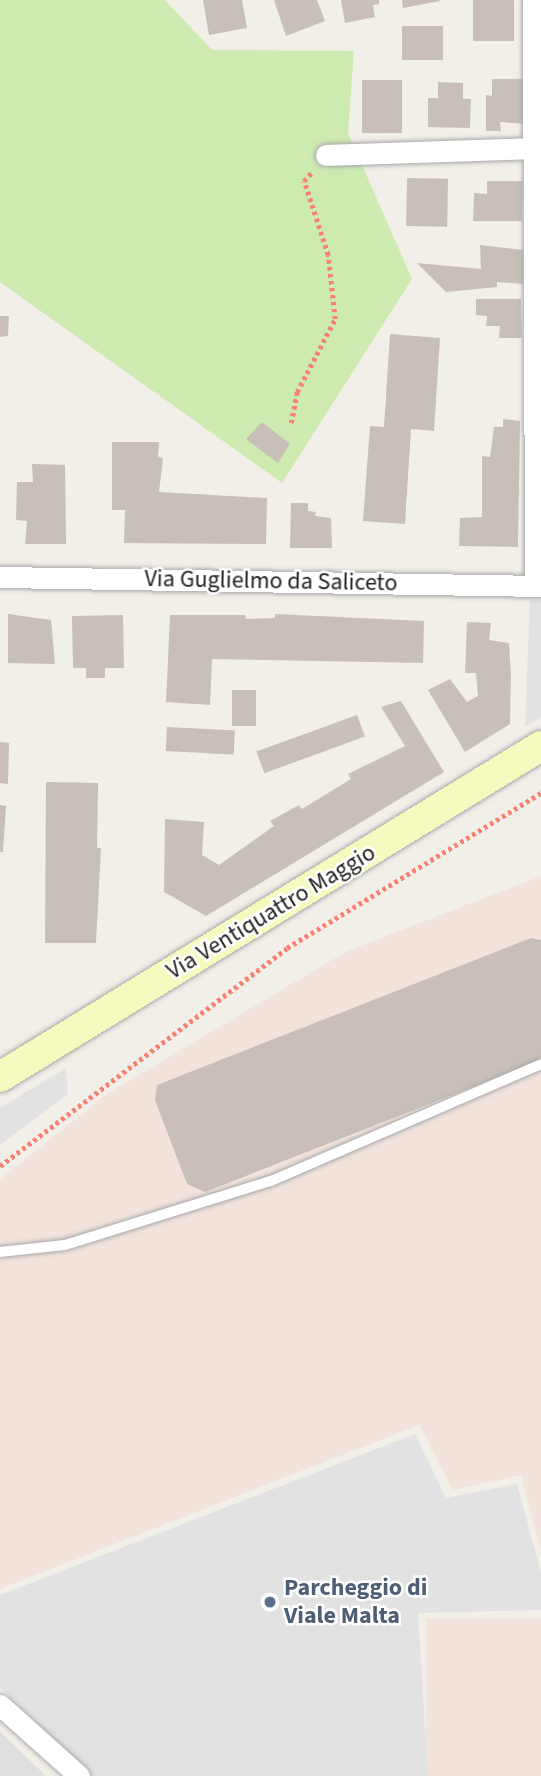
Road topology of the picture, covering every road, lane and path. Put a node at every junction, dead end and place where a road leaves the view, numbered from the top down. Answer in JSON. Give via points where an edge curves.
{"nodes":[{"id":1,"x":533,"y":0,"type":"edge"},
{"id":2,"x":537,"y":148,"type":"edge"},
{"id":3,"x":326,"y":155,"type":"joint"},
{"id":4,"x":291,"y":423,"type":"dead end"},
{"id":5,"x":0,"y":577,"type":"edge"},
{"id":6,"x":538,"y":586,"type":"edge"},
{"id":7,"x":541,"y":747,"type":"edge"},
{"id":8,"x":541,"y":793,"type":"edge"},
{"id":9,"x":541,"y":1064,"type":"edge"},
{"id":10,"x":0,"y":1077,"type":"edge"},
{"id":11,"x":0,"y":1166,"type":"edge"},
{"id":12,"x":0,"y":1252,"type":"edge"},
{"id":13,"x":0,"y":1705,"type":"edge"},
{"id":14,"x":79,"y":1776,"type":"edge"}],
"edges":[{"from":1,"to":2,"type":"street"},
{"from":2,"to":3,"type":"street"},
{"from":2,"to":6,"type":"street"},
{"from":3,"to":4,"type":"path","via":[[304,181],[328,255],[335,319],[297,392]]},
{"from":5,"to":6,"type":"street","name":"Via Guglielmo da Saliceto"},
{"from":7,"to":10,"type":"main road","name":"Via Ventiquattro Maggio"},
{"from":8,"to":11,"type":"path","via":[[287,948]]},
{"from":9,"to":12,"type":"lane","via":[[271,1181],[65,1245]]},
{"from":13,"to":14,"type":"street"}]}
